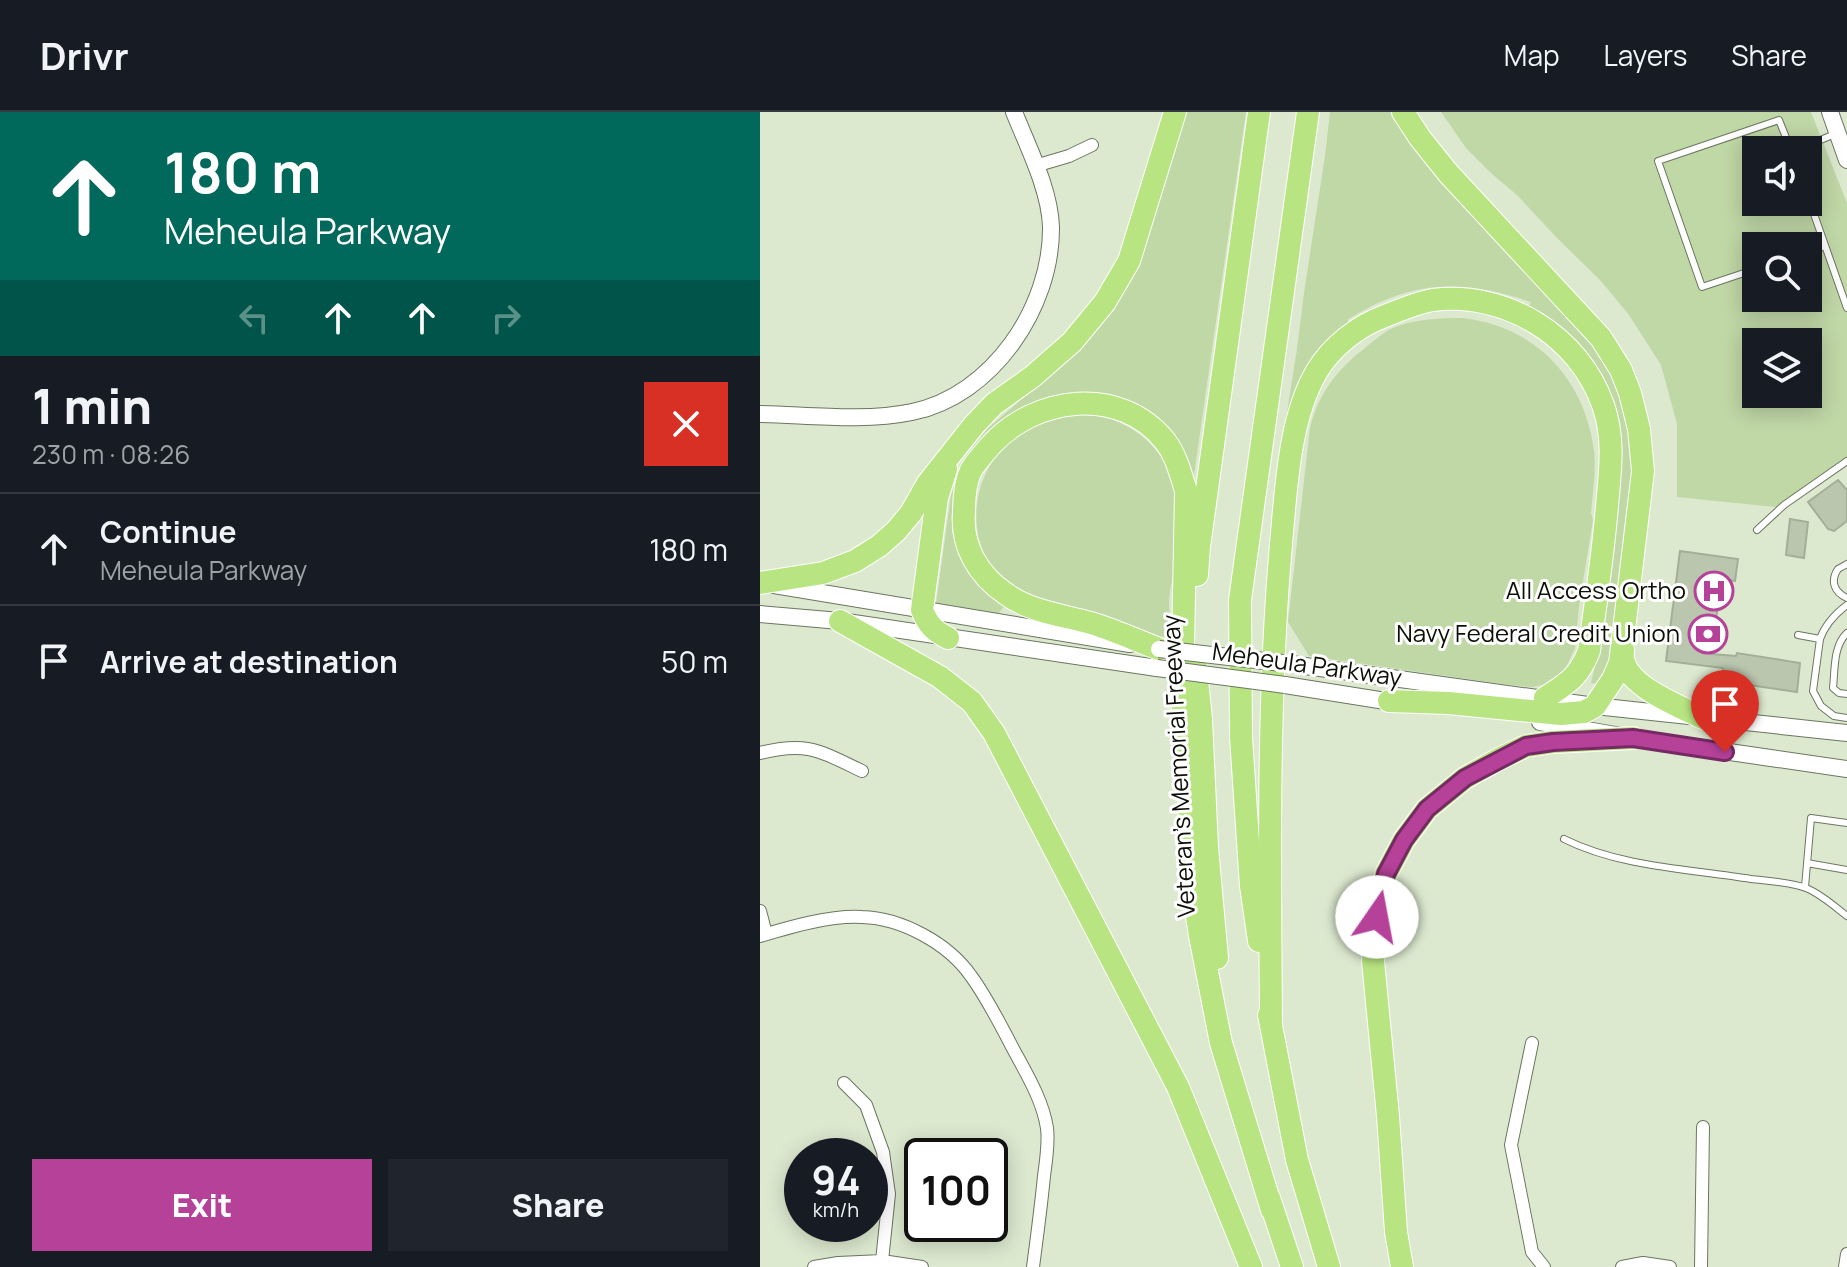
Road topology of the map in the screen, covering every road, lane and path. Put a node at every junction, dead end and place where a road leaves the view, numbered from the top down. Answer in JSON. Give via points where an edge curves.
{"nodes":[{"id":1,"x":1014,"y":112,"type":"edge"},
{"id":2,"x":1175,"y":112,"type":"edge"},
{"id":3,"x":1259,"y":112,"type":"edge"},
{"id":4,"x":1308,"y":112,"type":"edge"},
{"id":5,"x":1403,"y":112,"type":"edge"},
{"id":6,"x":1830,"y":112,"type":"edge"},
{"id":7,"x":1842,"y":131,"type":"edge"},
{"id":8,"x":1787,"y":136,"type":"edge"},
{"id":9,"x":1822,"y":139,"type":"edge"},
{"id":10,"x":1092,"y":145,"type":"dead end"},
{"id":11,"x":1847,"y":160,"type":"edge"},
{"id":12,"x":1035,"y":166,"type":"junction"},
{"id":13,"x":1815,"y":216,"type":"edge"},
{"id":14,"x":1825,"y":246,"type":"junction"},
{"id":15,"x":1822,"y":247,"type":"edge"},
{"id":16,"x":1742,"y":274,"type":"edge"},
{"id":17,"x":1847,"y":308,"type":"edge"},
{"id":18,"x":760,"y":414,"type":"edge"},
{"id":19,"x":959,"y":443,"type":"junction"},
{"id":20,"x":1847,"y":461,"type":"edge"},
{"id":21,"x":1757,"y":530,"type":"dead end"},
{"id":22,"x":1847,"y":564,"type":"edge"},
{"id":23,"x":760,"y":583,"type":"edge"},
{"id":24,"x":1847,"y":598,"type":"edge"},
{"id":25,"x":1847,"y":605,"type":"edge"},
{"id":26,"x":922,"y":610,"type":"junction"},
{"id":27,"x":760,"y":614,"type":"edge"},
{"id":28,"x":840,"y":621,"type":"junction"},
{"id":29,"x":1847,"y":633,"type":"edge"},
{"id":30,"x":1798,"y":635,"type":"dead end"},
{"id":31,"x":948,"y":638,"type":"junction"},
{"id":32,"x":1820,"y":639,"type":"junction"},
{"id":33,"x":1623,"y":644,"type":"junction"},
{"id":34,"x":1158,"y":658,"type":"junction"},
{"id":35,"x":1847,"y":694,"type":"edge"},
{"id":36,"x":1545,"y":698,"type":"junction"},
{"id":37,"x":1389,"y":701,"type":"junction"},
{"id":38,"x":1595,"y":706,"type":"junction"},
{"id":39,"x":1703,"y":718,"type":"junction"},
{"id":40,"x":1847,"y":718,"type":"edge"},
{"id":41,"x":1847,"y":733,"type":"edge"},
{"id":42,"x":1633,"y":738,"type":"junction"},
{"id":43,"x":760,"y":753,"type":"edge"},
{"id":44,"x":1847,"y":769,"type":"edge"},
{"id":45,"x":862,"y":771,"type":"dead end"},
{"id":46,"x":1847,"y":823,"type":"edge"},
{"id":47,"x":1564,"y":839,"type":"dead end"},
{"id":48,"x":1807,"y":863,"type":"junction"},
{"id":49,"x":1847,"y":870,"type":"edge"},
{"id":50,"x":1805,"y":887,"type":"junction"},
{"id":51,"x":760,"y":911,"type":"edge"},
{"id":52,"x":1847,"y":916,"type":"edge"},
{"id":53,"x":763,"y":935,"type":"edge"},
{"id":54,"x":1271,"y":1026,"type":"junction"},
{"id":55,"x":1532,"y":1043,"type":"dead end"},
{"id":56,"x":844,"y":1083,"type":"dead end"},
{"id":57,"x":1703,"y":1127,"type":"dead end"},
{"id":58,"x":1272,"y":1210,"type":"junction"},
{"id":59,"x":1847,"y":1254,"type":"edge"},
{"id":60,"x":882,"y":1261,"type":"junction"},
{"id":61,"x":814,"y":1267,"type":"edge"},
{"id":62,"x":922,"y":1267,"type":"edge"},
{"id":63,"x":1033,"y":1267,"type":"edge"},
{"id":64,"x":1251,"y":1267,"type":"edge"},
{"id":65,"x":1292,"y":1267,"type":"edge"},
{"id":66,"x":1329,"y":1267,"type":"edge"},
{"id":67,"x":1402,"y":1267,"type":"edge"},
{"id":68,"x":1544,"y":1267,"type":"edge"},
{"id":69,"x":1622,"y":1267,"type":"edge"},
{"id":70,"x":1670,"y":1267,"type":"edge"},
{"id":71,"x":1701,"y":1267,"type":"edge"},
{"id":72,"x":1845,"y":1267,"type":"edge"}],
"edges":[{"from":1,"to":12,"type":"main road"},
{"from":2,"to":19,"type":"highway","via":[[1129,261],[1105,302],[1072,342],[994,404]]},
{"from":3,"to":58,"type":"highway","name":"Veteran's Memorial Freeway","via":[[1199,547],[1193,636],[1216,950]]},
{"from":4,"to":54,"type":"highway","via":[[1240,600],[1241,737],[1251,886]]},
{"from":5,"to":33,"type":"highway","via":[[1448,173],[1601,338],[1621,370],[1639,429],[1643,471]]},
{"from":6,"to":7,"type":"main road"},
{"from":7,"to":9,"type":"lane"},
{"from":7,"to":11,"type":"main road"},
{"from":8,"to":16,"type":"lane","via":[[1779,120],[1658,161],[1702,287]]},
{"from":10,"to":12,"type":"street"},
{"from":12,"to":18,"type":"main road","via":[[1051,226],[1043,283],[1029,318],[991,368],[964,389],[914,412]]},
{"from":13,"to":14,"type":"lane"},
{"from":14,"to":15,"type":"lane"},
{"from":14,"to":17,"type":"lane"},
{"from":19,"to":23,"type":"highway","via":[[911,513],[879,546],[823,573]]},
{"from":19,"to":26,"type":"highway","via":[[937,498]]},
{"from":20,"to":21,"type":"lane"},
{"from":22,"to":24,"type":"lane","via":[[1833,580]]},
{"from":23,"to":26,"type":"main road","name":"Meheula Parkway"},
{"from":25,"to":32,"type":"lane"},
{"from":26,"to":31,"type":"highway","via":[[935,632]]},
{"from":26,"to":34,"type":"main road","name":"Meheula Parkway"},
{"from":27,"to":28,"type":"main road","name":"Meheula Parkway"},
{"from":28,"to":31,"type":"main road","name":"Meheula Parkway"},
{"from":28,"to":64,"type":"highway","via":[[940,677],[972,702],[994,733],[1178,1087]]},
{"from":29,"to":35,"type":"lane","via":[[1838,645],[1833,688]]},
{"from":30,"to":32,"type":"lane"},
{"from":31,"to":34,"type":"main road","name":"Meheula Parkway"},
{"from":32,"to":40,"type":"lane","via":[[1813,691],[1821,706]]},
{"from":33,"to":38,"type":"highway","via":[[1613,679]]},
{"from":33,"to":39,"type":"highway","via":[[1624,664],[1637,681]]},
{"from":34,"to":36,"type":"main road","name":"Meheula Parkway","bridge":true,"via":[[1291,664]]},
{"from":34,"to":37,"type":"main road","name":"Meheula Parkway","bridge":true},
{"from":34,"to":58,"type":"highway","via":[[1093,624],[1027,607],[981,572],[963,524],[971,470],[1020,420],[1068,404],[1101,403],[1124,410],[1148,423],[1167,443],[1180,471],[1186,491],[1182,699],[1191,876],[1221,1043]]},
{"from":36,"to":38,"type":"main road","name":"Meheula Parkway"},
{"from":36,"to":54,"type":"highway","via":[[1583,668],[1589,651],[1612,453],[1604,407],[1594,383],[1557,336],[1529,318],[1468,301],[1408,306],[1370,322],[1342,342],[1318,369],[1297,423],[1285,495],[1275,624]]},
{"from":37,"to":38,"type":"highway","via":[[1561,714]]},
{"from":37,"to":42,"type":"main road","name":"Meheula Parkway"},
{"from":38,"to":39,"type":"main road","name":"Meheula Parkway"},
{"from":39,"to":41,"type":"main road","name":"Meheula Parkway"},
{"from":42,"to":44,"type":"main road","name":"Meheula Parkway"},
{"from":42,"to":67,"type":"highway","via":[[1526,746],[1497,760],[1427,809],[1386,874],[1373,961]]},
{"from":43,"to":45,"type":"street","via":[[802,747]]},
{"from":46,"to":48,"type":"lane","via":[[1811,818]]},
{"from":47,"to":50,"type":"lane","via":[[1610,856]]},
{"from":48,"to":49,"type":"lane"},
{"from":48,"to":50,"type":"lane"},
{"from":50,"to":52,"type":"lane"},
{"from":51,"to":53,"type":"street"},
{"from":53,"to":63,"type":"street","via":[[861,916],[888,921],[932,941],[970,974],[1042,1105],[1048,1130]]},
{"from":54,"to":66,"type":"highway","via":[[1297,1160]]},
{"from":55,"to":68,"type":"street","via":[[1511,1145],[1532,1252]]},
{"from":56,"to":60,"type":"street","via":[[866,1105],[883,1152],[889,1194]]},
{"from":57,"to":71,"type":"street"},
{"from":58,"to":65,"type":"highway","name":"Veteran's Memorial Freeway"},
{"from":59,"to":72,"type":"street"},
{"from":60,"to":61,"type":"street"},
{"from":60,"to":62,"type":"street"},
{"from":69,"to":70,"type":"street"}]}
